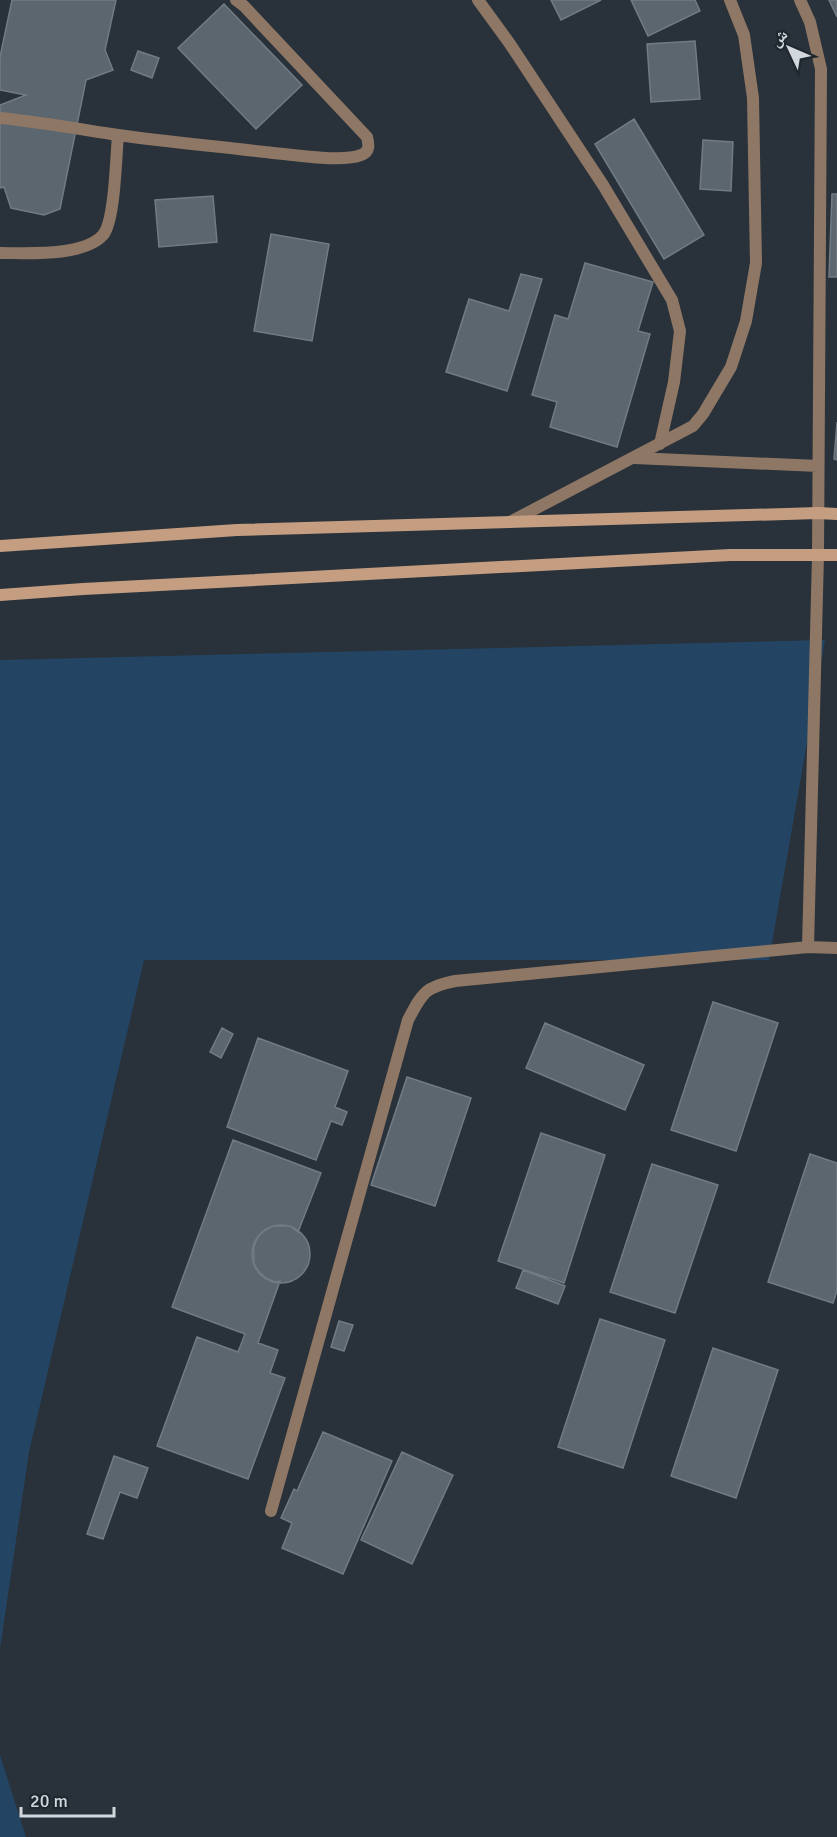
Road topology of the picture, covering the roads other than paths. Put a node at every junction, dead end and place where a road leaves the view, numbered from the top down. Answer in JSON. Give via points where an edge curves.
{"nodes":[{"id":1,"x":236,"y":0,"type":"edge"},
{"id":2,"x":478,"y":0,"type":"edge"},
{"id":3,"x":730,"y":0,"type":"edge"},
{"id":4,"x":800,"y":0,"type":"edge"},
{"id":5,"x":0,"y":118,"type":"edge"},
{"id":6,"x":118,"y":135,"type":"junction"},
{"id":7,"x":0,"y":253,"type":"edge"},
{"id":8,"x":660,"y":444,"type":"junction"},
{"id":9,"x":634,"y":458,"type":"junction"},
{"id":10,"x":818,"y":466,"type":"junction"},
{"id":11,"x":818,"y":513,"type":"junction"},
{"id":12,"x":837,"y":514,"type":"edge"},
{"id":13,"x":510,"y":522,"type":"junction"},
{"id":14,"x":0,"y":546,"type":"edge"},
{"id":15,"x":818,"y":555,"type":"junction"},
{"id":16,"x":837,"y":555,"type":"edge"},
{"id":17,"x":0,"y":595,"type":"edge"},
{"id":18,"x":808,"y":947,"type":"junction"},
{"id":19,"x":837,"y":948,"type":"edge"},
{"id":20,"x":271,"y":1510,"type":"dead end"}],
"edges":[{"from":1,"to":6,"type":"street","via":[[367,137],[367,152],[353,158],[310,157]]},
{"from":2,"to":8,"type":"street","via":[[603,185],[672,300],[680,331]]},
{"from":3,"to":8,"type":"street","via":[[744,35],[753,98],[756,263],[746,321],[728,373],[698,422]]},
{"from":4,"to":10,"type":"street","via":[[810,22],[821,69]]},
{"from":5,"to":6,"type":"street"},
{"from":6,"to":7,"type":"street","via":[[111,213],[104,234],[89,246],[45,254]]},
{"from":8,"to":9,"type":"street"},
{"from":9,"to":10,"type":"street"},
{"from":9,"to":13,"type":"street"},
{"from":10,"to":11,"type":"street"},
{"from":11,"to":12,"type":"main road"},
{"from":11,"to":13,"type":"main road"},
{"from":11,"to":15,"type":"street"},
{"from":13,"to":14,"type":"main road","via":[[237,530]]},
{"from":15,"to":16,"type":"main road"},
{"from":15,"to":17,"type":"main road","via":[[730,555]]},
{"from":15,"to":18,"type":"street"},
{"from":18,"to":19,"type":"street"},
{"from":18,"to":20,"type":"street","via":[[455,981],[437,984],[426,991],[408,1020]]}]}
